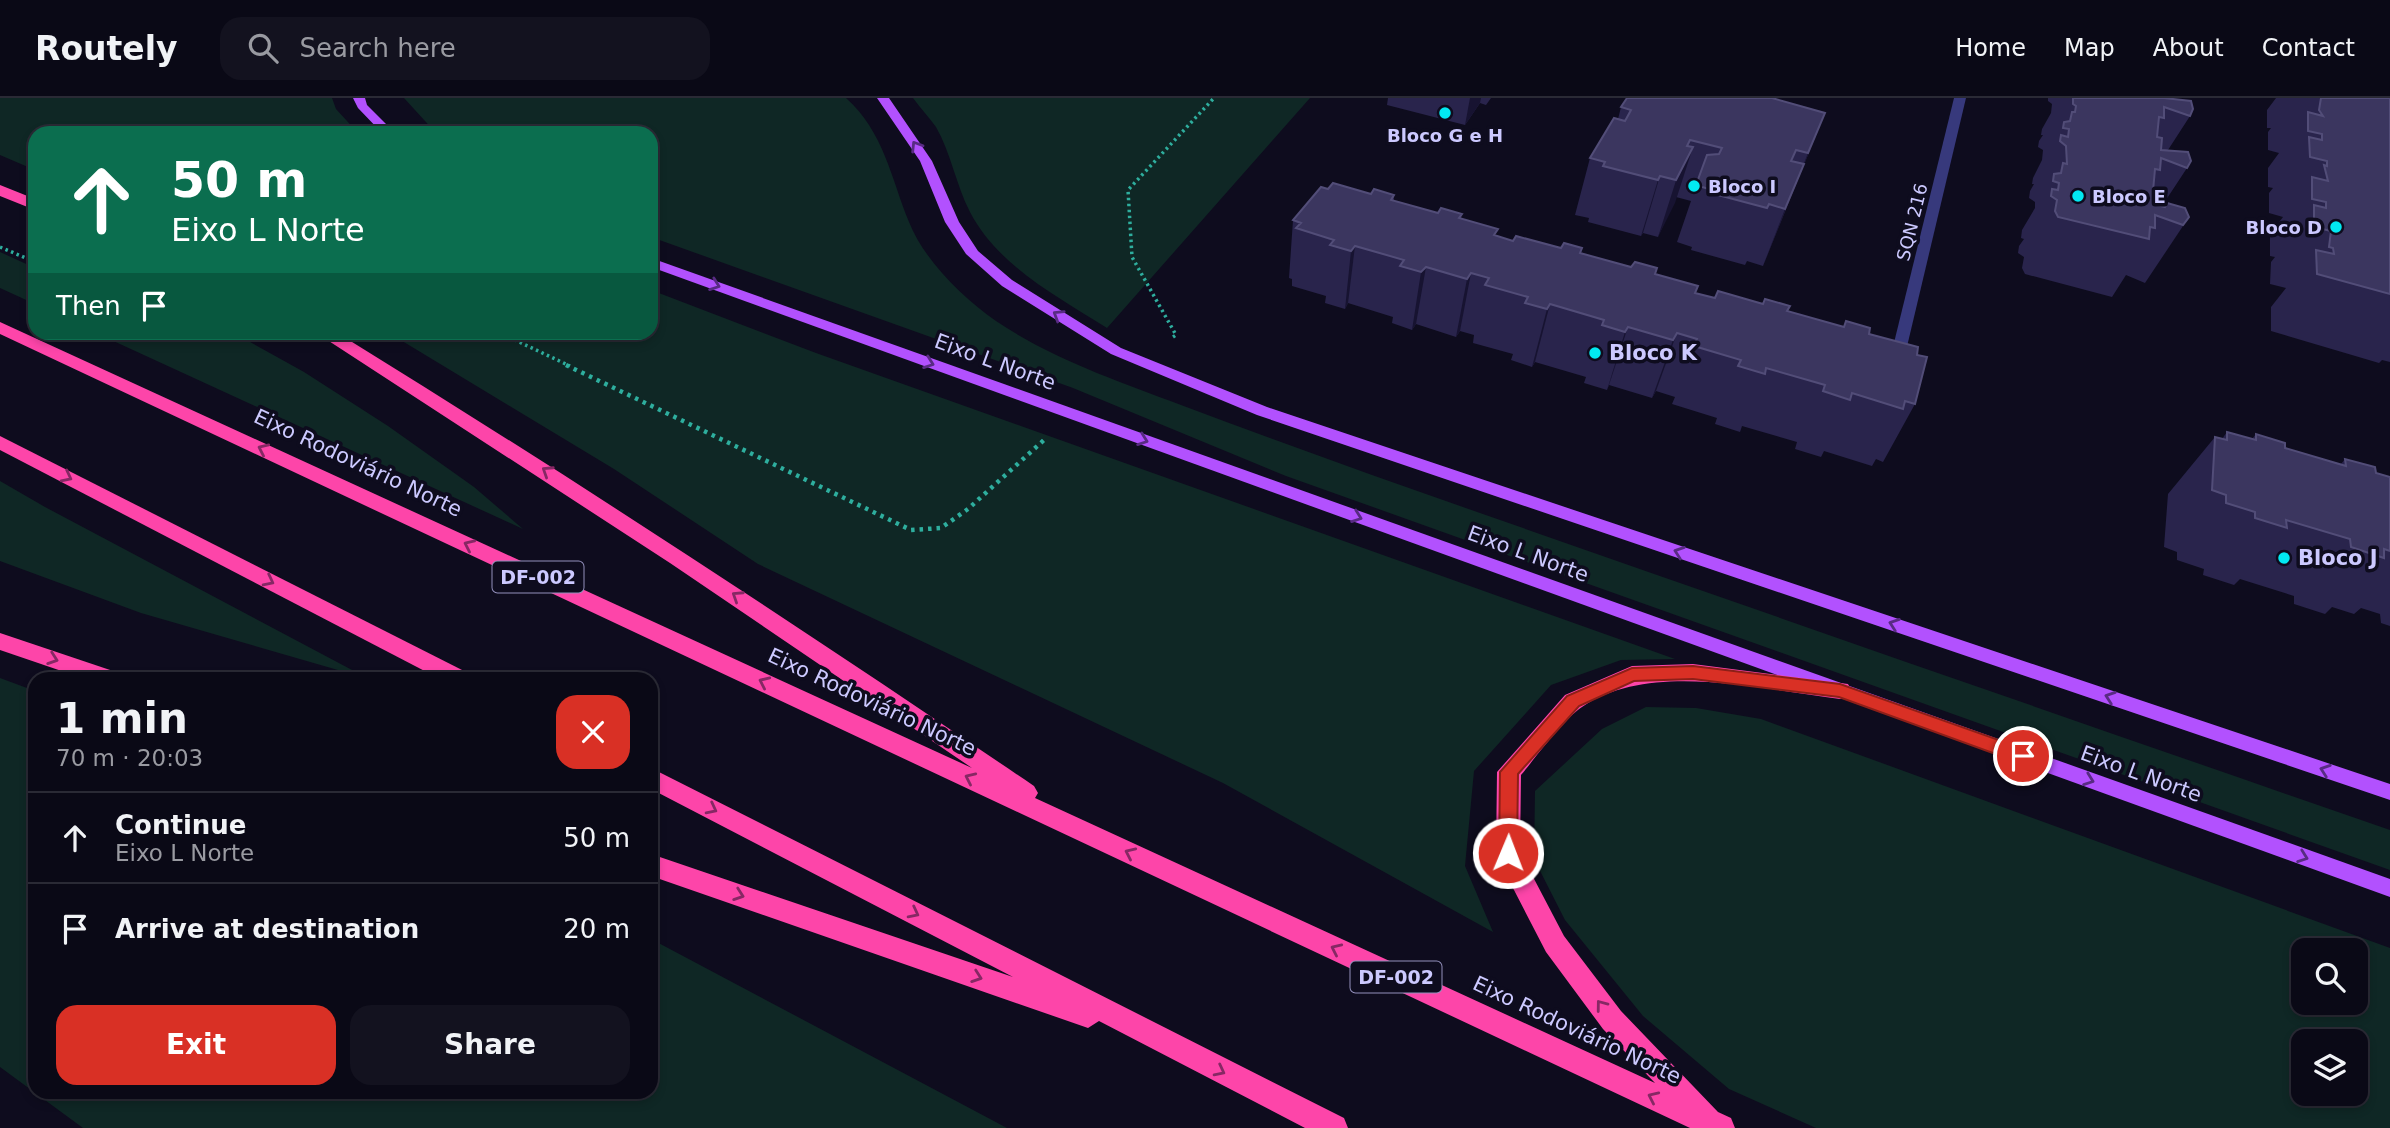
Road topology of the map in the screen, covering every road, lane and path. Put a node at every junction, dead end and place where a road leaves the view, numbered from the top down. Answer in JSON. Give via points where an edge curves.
{"nodes":[{"id":1,"x":359,"y":98,"type":"edge"},
{"id":2,"x":883,"y":98,"type":"edge"},
{"id":3,"x":1214,"y":98,"type":"edge"},
{"id":4,"x":1960,"y":98,"type":"edge"},
{"id":5,"x":382,"y":126,"type":"edge"},
{"id":6,"x":0,"y":190,"type":"edge"},
{"id":7,"x":28,"y":202,"type":"edge"},
{"id":8,"x":0,"y":247,"type":"edge"},
{"id":9,"x":28,"y":259,"type":"edge"},
{"id":10,"x":658,"y":265,"type":"edge"},
{"id":11,"x":0,"y":327,"type":"edge"},
{"id":12,"x":336,"y":340,"type":"edge"},
{"id":13,"x":515,"y":340,"type":"edge"},
{"id":14,"x":1898,"y":355,"type":"edge"},
{"id":15,"x":1140,"y":361,"type":"junction"},
{"id":16,"x":1071,"y":414,"type":"junction"},
{"id":17,"x":0,"y":442,"type":"edge"},
{"id":18,"x":0,"y":641,"type":"edge"},
{"id":19,"x":91,"y":672,"type":"edge"},
{"id":20,"x":446,"y":672,"type":"edge"},
{"id":21,"x":1840,"y":690,"type":"junction"},
{"id":22,"x":658,"y":782,"type":"edge"},
{"id":23,"x":2390,"y":792,"type":"edge"},
{"id":24,"x":1076,"y":828,"type":"junction"},
{"id":25,"x":658,"y":867,"type":"edge"},
{"id":26,"x":2390,"y":888,"type":"edge"},
{"id":27,"x":1160,"y":1040,"type":"junction"},
{"id":28,"x":1718,"y":1127,"type":"edge"},
{"id":29,"x":1334,"y":1128,"type":"edge"}],
"edges":[{"from":1,"to":5,"type":"main road"},
{"from":15,"to":2,"type":"main road","one_way":true,"via":[[1116,351],[1007,283],[974,254],[951,222],[926,161]]},
{"from":3,"to":15,"type":"path","via":[[1128,190],[1132,257],[1176,335]]},
{"from":4,"to":14,"type":"street","name":"SQN 216"},
{"from":6,"to":7,"type":"highway"},
{"from":8,"to":9,"type":"path"},
{"from":10,"to":16,"type":"main road","name":"Eixo L Norte","one_way":true},
{"from":24,"to":11,"type":"highway","name":"Eixo Rodoviário Norte","number":"DF-002","one_way":true},
{"from":24,"to":12,"type":"highway","one_way":true,"via":[[689,565]]},
{"from":13,"to":16,"type":"path","via":[[911,530],[941,528],[968,509]]},
{"from":23,"to":15,"type":"main road","one_way":true,"via":[[1262,411]]},
{"from":16,"to":21,"type":"main road","name":"Eixo L Norte","one_way":true},
{"from":17,"to":20,"type":"highway","one_way":true},
{"from":18,"to":19,"type":"highway","one_way":true},
{"from":21,"to":26,"type":"main road","name":"Eixo L Norte","one_way":true},
{"from":28,"to":21,"type":"highway","one_way":true,"via":[[1612,1020],[1555,944],[1508,853],[1509,772],[1573,701],[1632,675],[1693,673]]},
{"from":22,"to":27,"type":"highway","one_way":true},
{"from":28,"to":24,"type":"highway","name":"Eixo Rodoviário Norte","number":"DF-002","one_way":true},
{"from":25,"to":27,"type":"highway","one_way":true},
{"from":27,"to":29,"type":"highway","one_way":true}]}
